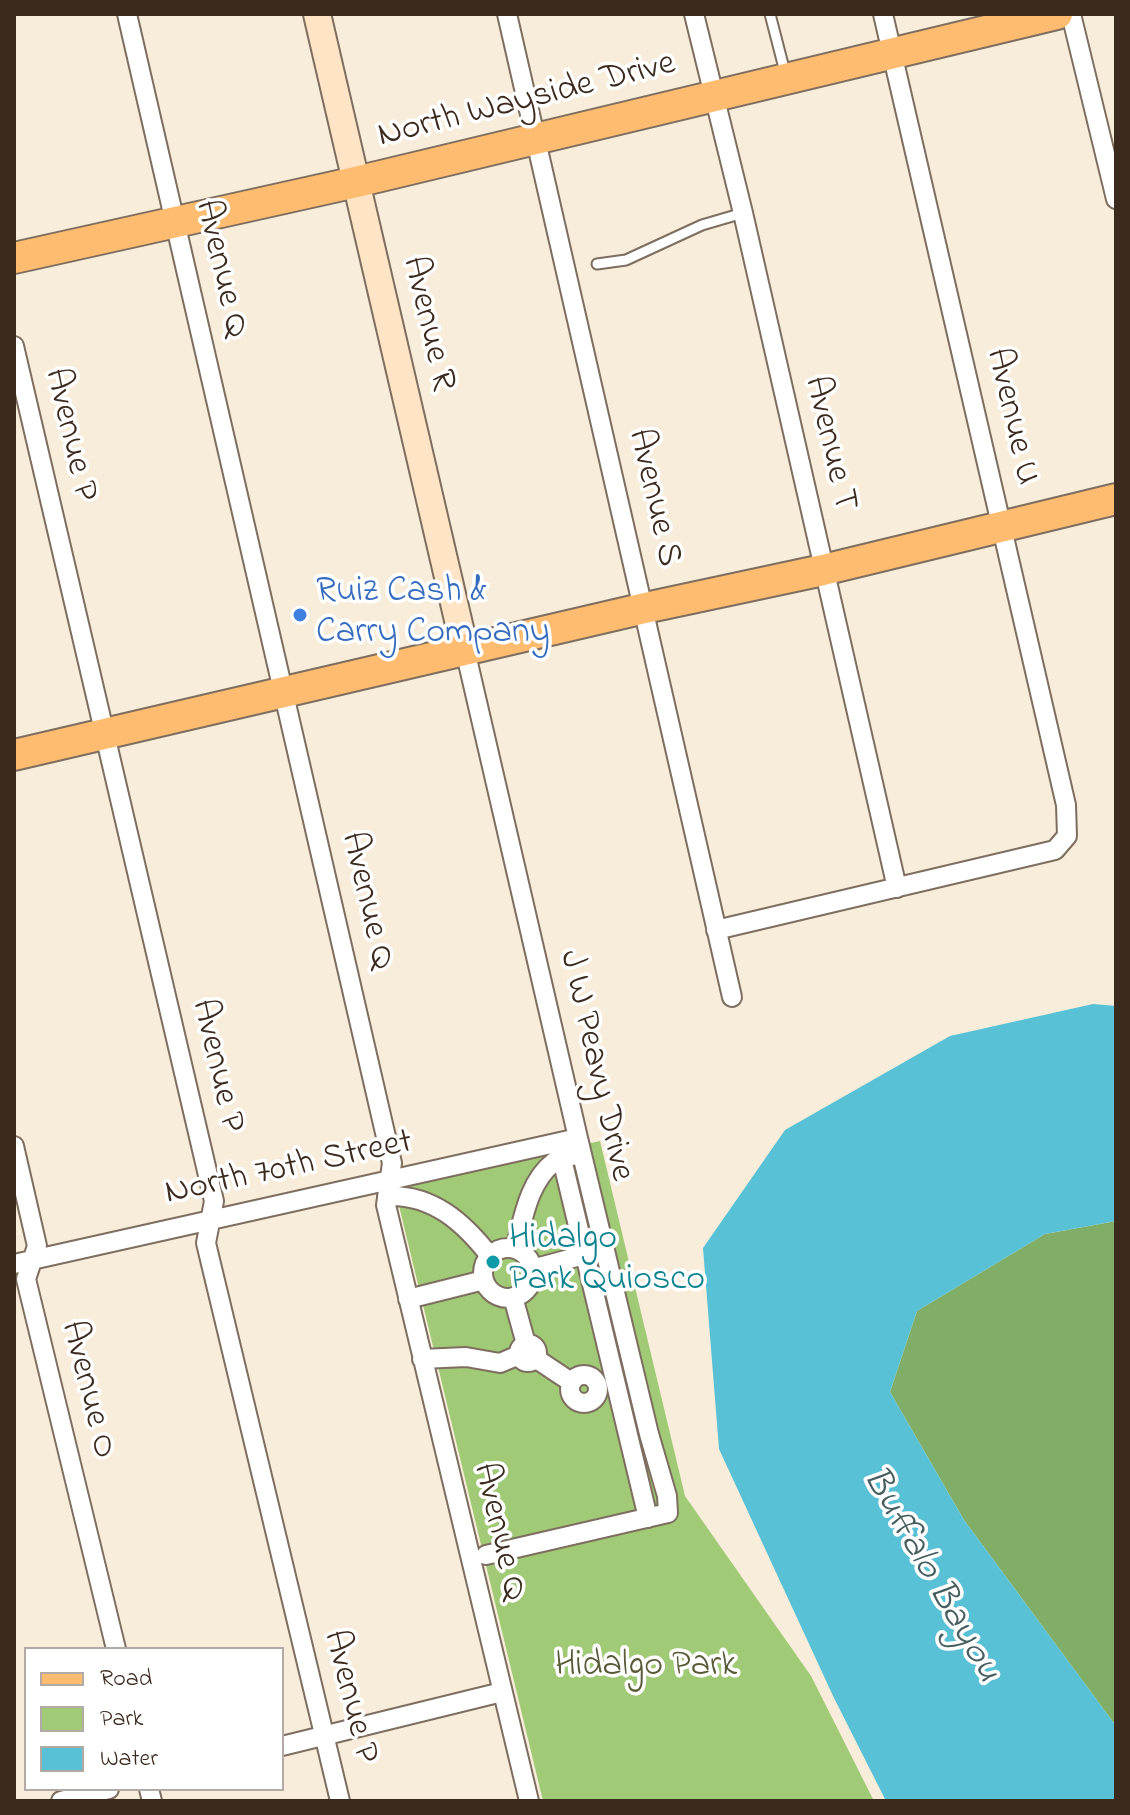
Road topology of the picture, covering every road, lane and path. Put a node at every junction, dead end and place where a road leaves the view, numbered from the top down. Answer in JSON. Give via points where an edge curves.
{"nodes":[{"id":1,"x":127,"y":14,"type":"edge"},
{"id":2,"x":317,"y":14,"type":"edge"},
{"id":3,"x":507,"y":14,"type":"edge"},
{"id":4,"x":694,"y":14,"type":"edge"},
{"id":5,"x":770,"y":14,"type":"edge"},
{"id":6,"x":883,"y":14,"type":"edge"},
{"id":7,"x":1057,"y":14,"type":"edge"},
{"id":8,"x":1071,"y":14,"type":"edge"},
{"id":9,"x":893,"y":54,"type":"junction"},
{"id":10,"x":787,"y":79,"type":"junction"},
{"id":11,"x":714,"y":96,"type":"junction"},
{"id":12,"x":537,"y":138,"type":"junction"},
{"id":13,"x":356,"y":182,"type":"junction"},
{"id":14,"x":1116,"y":199,"type":"edge"},
{"id":15,"x":743,"y":213,"type":"junction"},
{"id":16,"x":175,"y":222,"type":"junction"},
{"id":17,"x":14,"y":258,"type":"edge"},
{"id":18,"x":597,"y":264,"type":"dead end"},
{"id":19,"x":14,"y":346,"type":"edge"},
{"id":20,"x":1116,"y":499,"type":"edge"},
{"id":21,"x":1002,"y":525,"type":"junction"},
{"id":22,"x":823,"y":570,"type":"junction"},
{"id":23,"x":645,"y":608,"type":"junction"},
{"id":24,"x":465,"y":650,"type":"junction"},
{"id":25,"x":285,"y":691,"type":"junction"},
{"id":26,"x":105,"y":733,"type":"junction"},
{"id":27,"x":14,"y":755,"type":"edge"},
{"id":28,"x":897,"y":888,"type":"junction"},
{"id":29,"x":716,"y":930,"type":"junction"},
{"id":30,"x":732,"y":997,"type":"dead end"},
{"id":31,"x":14,"y":1146,"type":"edge"},
{"id":32,"x":580,"y":1146,"type":"junction"},
{"id":33,"x":562,"y":1159,"type":"junction"},
{"id":34,"x":388,"y":1188,"type":"junction"},
{"id":35,"x":210,"y":1219,"type":"junction"},
{"id":36,"x":515,"y":1249,"type":"junction"},
{"id":37,"x":584,"y":1255,"type":"junction"},
{"id":38,"x":490,"y":1256,"type":"junction"},
{"id":39,"x":23,"y":1262,"type":"edge"},
{"id":40,"x":532,"y":1269,"type":"junction"},
{"id":41,"x":484,"y":1280,"type":"junction"},
{"id":42,"x":513,"y":1297,"type":"junction"},
{"id":43,"x":408,"y":1299,"type":"junction"},
{"id":44,"x":527,"y":1352,"type":"junction"},
{"id":45,"x":422,"y":1359,"type":"junction"},
{"id":46,"x":571,"y":1382,"type":"dead end"},
{"id":47,"x":648,"y":1518,"type":"junction"},
{"id":48,"x":486,"y":1555,"type":"dead end"},
{"id":49,"x":116,"y":1647,"type":"edge"},
{"id":50,"x":502,"y":1692,"type":"junction"},
{"id":51,"x":324,"y":1736,"type":"junction"},
{"id":52,"x":284,"y":1746,"type":"edge"},
{"id":53,"x":101,"y":1791,"type":"edge"},
{"id":54,"x":61,"y":1801,"type":"edge"},
{"id":55,"x":340,"y":1801,"type":"edge"},
{"id":56,"x":529,"y":1801,"type":"edge"}],
"edges":[{"from":1,"to":16,"type":"street","name":"Avenue Q"},
{"from":2,"to":13,"type":"street","name":"Avenue R"},
{"from":3,"to":12,"type":"street","name":"Avenue S"},
{"from":4,"to":11,"type":"street","name":"Avenue T"},
{"from":5,"to":10,"type":"lane"},
{"from":6,"to":9,"type":"street","name":"Avenue U"},
{"from":7,"to":9,"type":"main road","name":"North Wayside Drive"},
{"from":8,"to":14,"type":"street"},
{"from":9,"to":10,"type":"main road","name":"North Wayside Drive"},
{"from":9,"to":21,"type":"street","name":"Avenue U"},
{"from":10,"to":11,"type":"main road","name":"North Wayside Drive"},
{"from":11,"to":12,"type":"main road","name":"North Wayside Drive"},
{"from":11,"to":15,"type":"street","name":"Avenue T"},
{"from":12,"to":13,"type":"main road","name":"North Wayside Drive"},
{"from":12,"to":23,"type":"street","name":"Avenue S"},
{"from":13,"to":16,"type":"main road","name":"North Wayside Drive"},
{"from":13,"to":24,"type":"street","name":"Avenue R"},
{"from":15,"to":18,"type":"lane","via":[[702,225],[626,260]]},
{"from":15,"to":22,"type":"street","name":"Avenue T"},
{"from":16,"to":17,"type":"main road","name":"North Wayside Drive"},
{"from":16,"to":25,"type":"street","name":"Avenue Q"},
{"from":19,"to":26,"type":"street","name":"Avenue P"},
{"from":20,"to":21,"type":"main road"},
{"from":21,"to":22,"type":"main road"},
{"from":21,"to":28,"type":"street","name":"Avenue U","via":[[1066,805],[1067,836],[1055,850]]},
{"from":22,"to":23,"type":"main road"},
{"from":22,"to":28,"type":"street","name":"Avenue T"},
{"from":23,"to":24,"type":"main road"},
{"from":23,"to":29,"type":"street","name":"Avenue S"},
{"from":24,"to":25,"type":"main road"},
{"from":24,"to":32,"type":"street","name":"J W Peavy Drive"},
{"from":25,"to":26,"type":"main road"},
{"from":25,"to":34,"type":"street","name":"Avenue Q","via":[[392,1163]]},
{"from":26,"to":27,"type":"main road"},
{"from":26,"to":35,"type":"street","name":"Avenue P","via":[[214,1201]]},
{"from":28,"to":29,"type":"street"},
{"from":29,"to":30,"type":"street","name":"Avenue S"},
{"from":31,"to":39,"type":"street","name":"Avenue O","via":[[37,1246]]},
{"from":32,"to":33,"type":"street"},
{"from":32,"to":34,"type":"street","name":"North 70th Street"},
{"from":32,"to":47,"type":"street","name":"J W Peavy Drive","via":[[667,1496],[668,1513]]},
{"from":33,"to":36,"type":"street","via":[[555,1161],[527,1202]]},
{"from":33,"to":37,"type":"street"},
{"from":34,"to":35,"type":"street","name":"North 70th Street"},
{"from":34,"to":38,"type":"street","via":[[446,1211]]},
{"from":34,"to":43,"type":"street","name":"Avenue Q","via":[[386,1205]]},
{"from":35,"to":39,"type":"street","name":"North 70th Street"},
{"from":35,"to":51,"type":"street","name":"Avenue P","via":[[206,1243]]},
{"from":36,"to":38,"type":"street"},
{"from":36,"to":40,"type":"street"},
{"from":37,"to":40,"type":"street"},
{"from":37,"to":47,"type":"street"},
{"from":38,"to":41,"type":"street"},
{"from":39,"to":49,"type":"street","name":"Avenue O"},
{"from":40,"to":42,"type":"street","via":[[530,1285]]},
{"from":41,"to":42,"type":"street","via":[[493,1293]]},
{"from":41,"to":43,"type":"street"},
{"from":42,"to":44,"type":"street"},
{"from":43,"to":45,"type":"street","name":"Avenue Q"},
{"from":44,"to":45,"type":"street","via":[[500,1363],[466,1357]]},
{"from":44,"to":46,"type":"street"},
{"from":45,"to":50,"type":"street","name":"Avenue Q"},
{"from":47,"to":48,"type":"street"},
{"from":50,"to":51,"type":"street"},
{"from":50,"to":56,"type":"street","name":"Avenue Q"},
{"from":51,"to":52,"type":"street"},
{"from":51,"to":55,"type":"street","name":"Avenue P"},
{"from":53,"to":54,"type":"street"}]}
